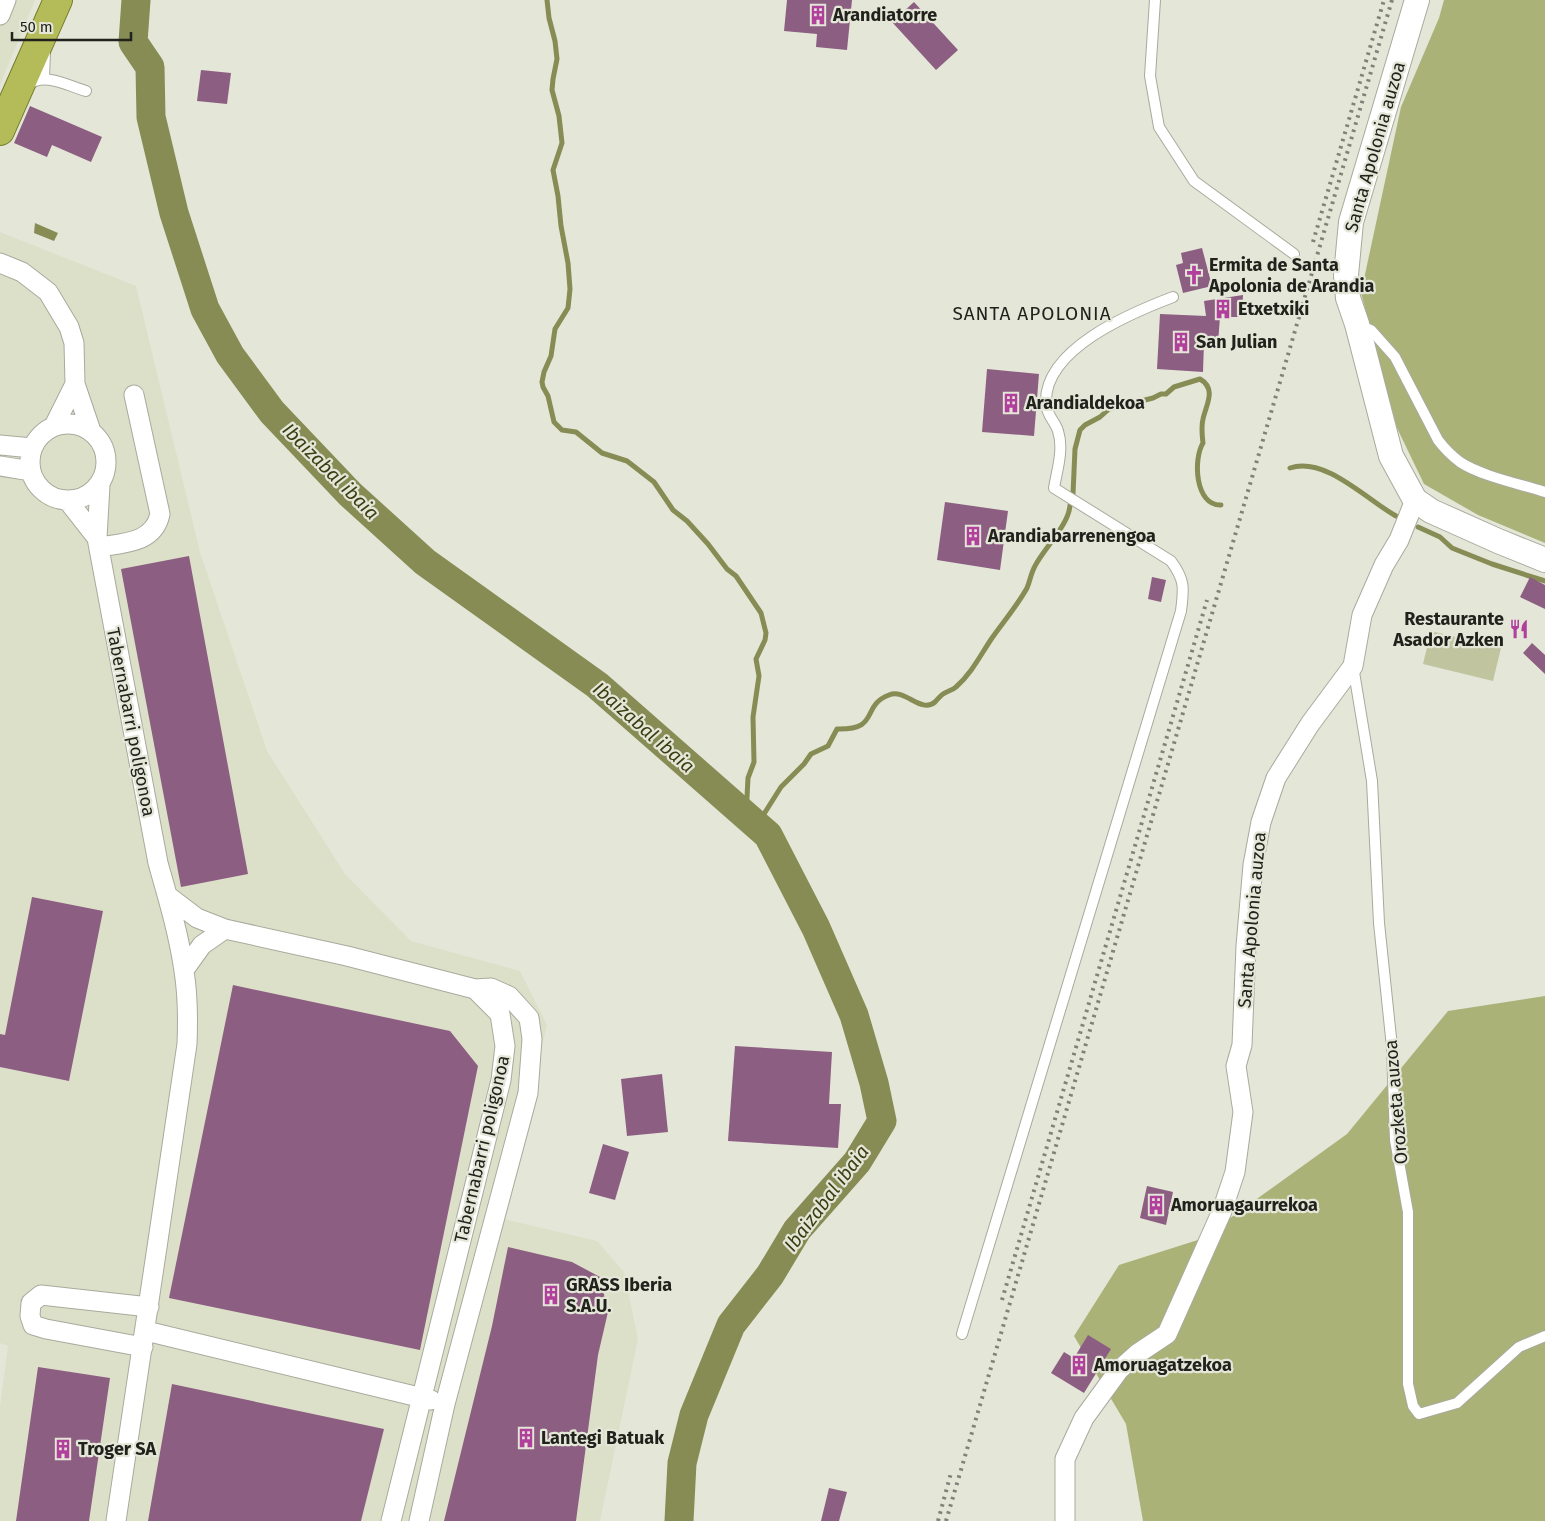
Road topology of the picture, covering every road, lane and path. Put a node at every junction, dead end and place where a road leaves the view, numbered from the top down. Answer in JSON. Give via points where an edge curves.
{"nodes":[{"id":1,"x":6,"y":0,"type":"edge"},
{"id":2,"x":1155,"y":0,"type":"edge"},
{"id":3,"x":1417,"y":0,"type":"edge"},
{"id":4,"x":56,"y":3,"type":"edge"},
{"id":5,"x":0,"y":15,"type":"edge"},
{"id":6,"x":44,"y":78,"type":"junction"},
{"id":7,"x":86,"y":91,"type":"dead end"},
{"id":8,"x":15,"y":97,"type":"junction"},
{"id":9,"x":0,"y":132,"type":"edge"},
{"id":10,"x":1294,"y":254,"type":"dead end"},
{"id":11,"x":0,"y":263,"type":"edge"},
{"id":12,"x":1173,"y":297,"type":"dead end"},
{"id":13,"x":1357,"y":324,"type":"junction"},
{"id":14,"x":75,"y":384,"type":"junction"},
{"id":15,"x":134,"y":395,"type":"dead end"},
{"id":16,"x":54,"y":426,"type":"junction"},
{"id":17,"x":91,"y":431,"type":"junction"},
{"id":18,"x":0,"y":445,"type":"edge"},
{"id":19,"x":32,"y":448,"type":"junction"},
{"id":20,"x":0,"y":466,"type":"edge"},
{"id":21,"x":31,"y":471,"type":"junction"},
{"id":22,"x":100,"y":484,"type":"junction"},
{"id":23,"x":1545,"y":492,"type":"edge"},
{"id":24,"x":1415,"y":500,"type":"junction"},
{"id":25,"x":68,"y":501,"type":"junction"},
{"id":26,"x":98,"y":542,"type":"junction"},
{"id":27,"x":1545,"y":560,"type":"edge"},
{"id":28,"x":1353,"y":666,"type":"junction"},
{"id":29,"x":168,"y":896,"type":"junction"},
{"id":30,"x":225,"y":929,"type":"junction"},
{"id":31,"x":184,"y":970,"type":"junction"},
{"id":32,"x":475,"y":989,"type":"junction"},
{"id":33,"x":149,"y":1307,"type":"junction"},
{"id":34,"x":962,"y":1334,"type":"dead end"},
{"id":35,"x":1545,"y":1336,"type":"edge"},
{"id":36,"x":144,"y":1339,"type":"junction"},
{"id":37,"x":420,"y":1398,"type":"junction"},
{"id":38,"x":445,"y":1404,"type":"junction"},
{"id":39,"x":116,"y":1521,"type":"edge"},
{"id":40,"x":391,"y":1521,"type":"edge"},
{"id":41,"x":419,"y":1521,"type":"edge"},
{"id":42,"x":1065,"y":1521,"type":"edge"}],
"edges":[{"from":1,"to":5,"type":"street"},
{"from":2,"to":10,"type":"lane","via":[[1150,76],[1159,127],[1194,181]]},
{"from":3,"to":13,"type":"street","name":"Santa Apolonia auzoa","via":[[1351,222],[1346,275],[1348,298]]},
{"from":4,"to":6,"type":"lane","via":[[44,56]]},
{"from":4,"to":8,"type":"highway"},
{"from":6,"to":7,"type":"lane"},
{"from":6,"to":8,"type":"lane","via":[[31,82]]},
{"from":8,"to":9,"type":"highway"},
{"from":11,"to":14,"type":"street","via":[[22,272],[48,292],[69,327],[74,343]]},
{"from":12,"to":34,"type":"lane","via":[[1095,333],[1055,370],[1049,384],[1046,404],[1060,441],[1054,488],[1171,561],[1180,574],[1184,589],[1181,611]]},
{"from":13,"to":23,"type":"lane","via":[[1371,330],[1395,357],[1445,449],[1460,462],[1479,471]]},
{"from":13,"to":24,"type":"street","name":"Santa Apolonia auzoa","via":[[1391,456]]},
{"from":14,"to":16,"type":"street"},
{"from":14,"to":17,"type":"street"},
{"from":15,"to":26,"type":"street","via":[[160,514],[158,523],[154,530],[137,540]]},
{"from":16,"to":17,"type":"street","via":[[68,424]]},
{"from":16,"to":19,"type":"street","via":[[46,430]]},
{"from":17,"to":22,"type":"street","via":[[105,450],[107,462]]},
{"from":18,"to":19,"type":"street"},
{"from":19,"to":21,"type":"street"},
{"from":20,"to":21,"type":"street"},
{"from":21,"to":25,"type":"street","via":[[44,493]]},
{"from":22,"to":25,"type":"street","via":[[81,499]]},
{"from":22,"to":26,"type":"street"},
{"from":24,"to":27,"type":"street","via":[[1431,511]]},
{"from":24,"to":28,"type":"street","name":"Santa Apolonia auzoa","via":[[1362,615]]},
{"from":25,"to":26,"type":"street"},
{"from":26,"to":29,"type":"street","name":"Tabernabarri poligonoa","via":[[158,863]]},
{"from":28,"to":35,"type":"lane","name":"Orozketa auzoa","via":[[1372,781],[1378,923],[1392,1047],[1395,1140],[1408,1212],[1408,1384],[1413,1406],[1419,1414],[1457,1403],[1520,1347]]},
{"from":28,"to":42,"type":"street","name":"Santa Apolonia auzoa","via":[[1310,724],[1276,778],[1261,822],[1253,865],[1246,946],[1242,1045],[1236,1066],[1242,1112],[1235,1172],[1222,1211],[1166,1334],[1119,1370],[1084,1418],[1065,1459]]},
{"from":29,"to":30,"type":"street","via":[[197,918]]},
{"from":29,"to":31,"type":"street","name":"Tabernabarri poligonoa"},
{"from":30,"to":31,"type":"street","via":[[202,945]]},
{"from":30,"to":32,"type":"street"},
{"from":31,"to":33,"type":"street","name":"Tabernabarri poligonoa","via":[[187,1044]]},
{"from":32,"to":37,"type":"street","name":"Tabernabarri poligonoa","via":[[500,1014],[506,1046],[501,1080]]},
{"from":32,"to":38,"type":"street","via":[[491,988],[509,996],[529,1018],[532,1039],[528,1093]]},
{"from":33,"to":36,"type":"street","name":"Tabernabarri poligonoa"},
{"from":33,"to":36,"type":"street","via":[[41,1295],[30,1303],[33,1325]]},
{"from":36,"to":37,"type":"street"},
{"from":36,"to":39,"type":"street","name":"Tabernabarri poligonoa"},
{"from":37,"to":38,"type":"street"},
{"from":37,"to":40,"type":"street","name":"Tabernabarri poligonoa"},
{"from":38,"to":41,"type":"street"}]}
